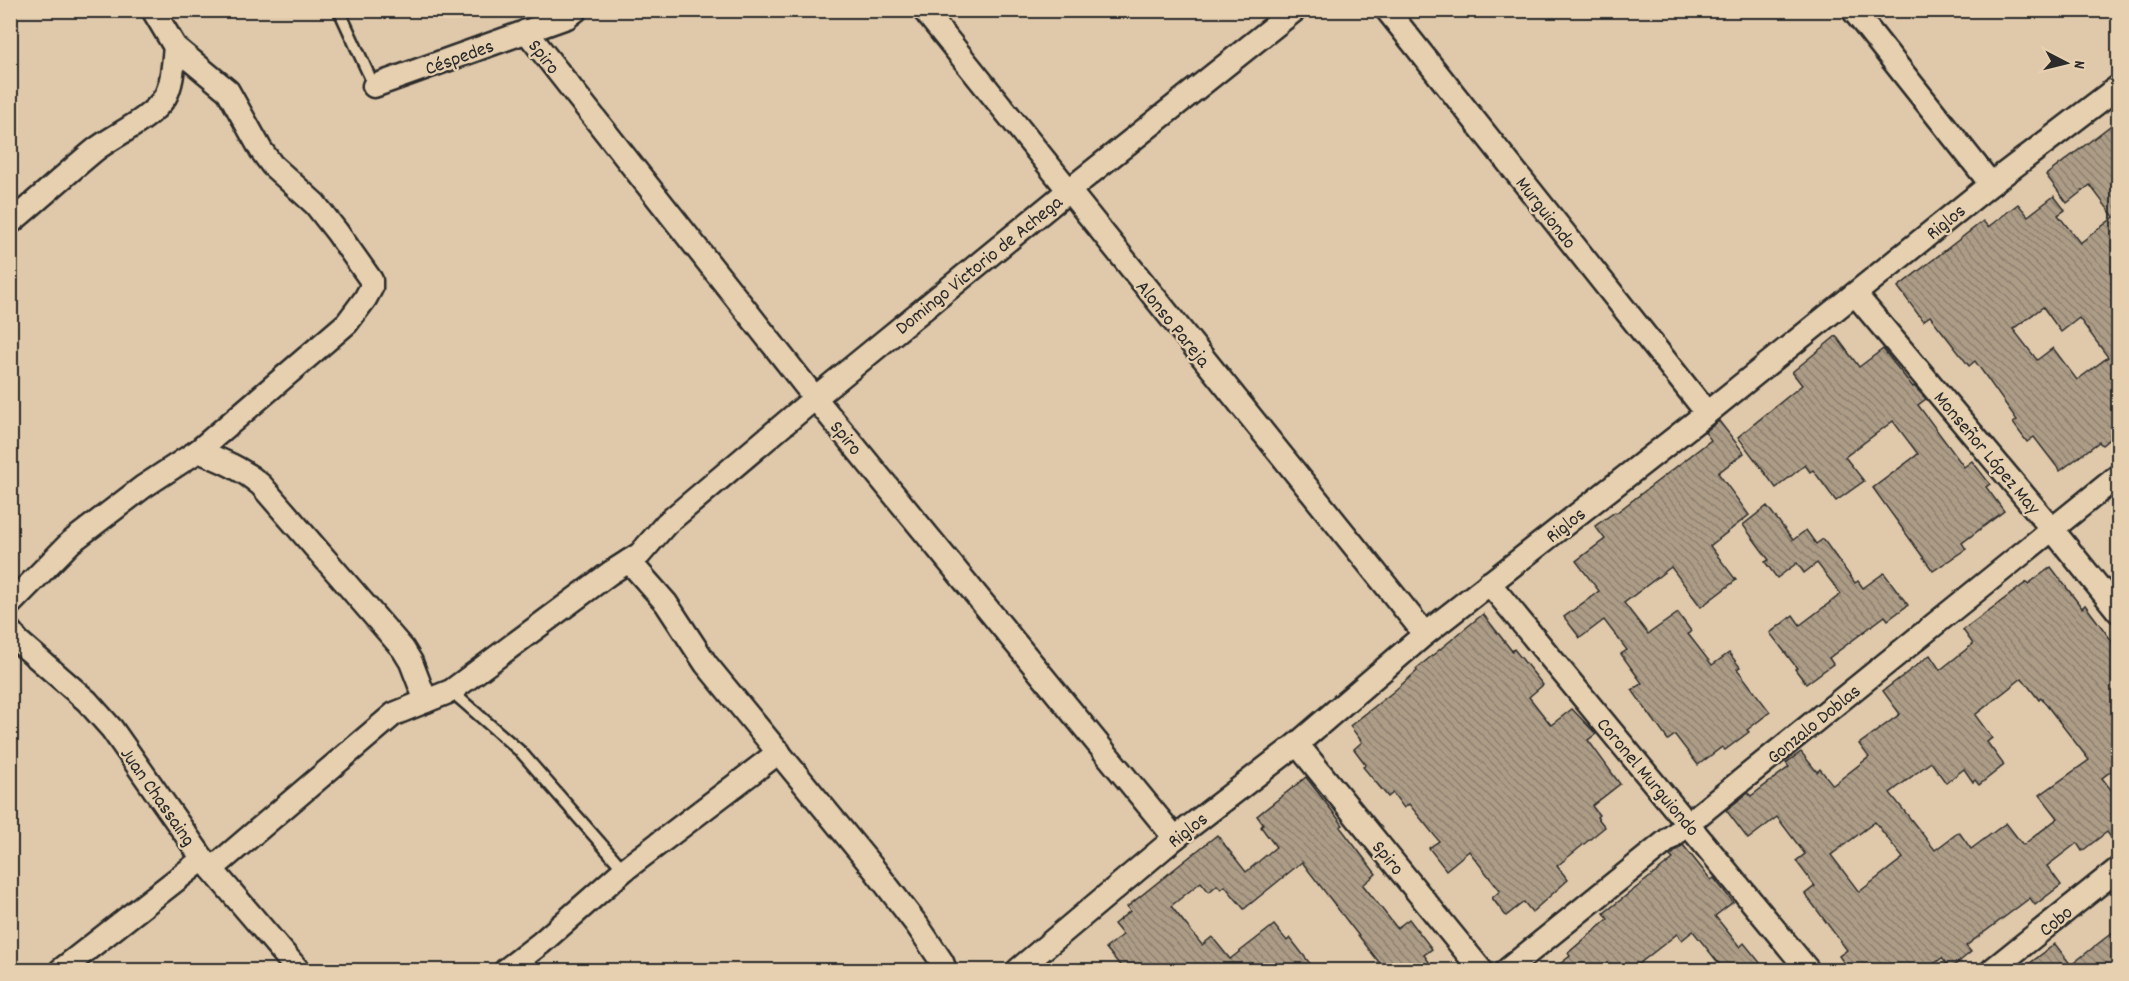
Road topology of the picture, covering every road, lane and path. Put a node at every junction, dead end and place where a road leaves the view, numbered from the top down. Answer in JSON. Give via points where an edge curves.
{"nodes":[{"id":1,"x":153,"y":10,"type":"edge"},
{"id":2,"x":339,"y":10,"type":"edge"},
{"id":3,"x":576,"y":10,"type":"edge"},
{"id":4,"x":924,"y":10,"type":"edge"},
{"id":5,"x":1295,"y":10,"type":"edge"},
{"id":6,"x":1387,"y":10,"type":"edge"},
{"id":7,"x":1853,"y":10,"type":"edge"},
{"id":8,"x":526,"y":31,"type":"junction"},
{"id":9,"x":175,"y":47,"type":"junction"},
{"id":10,"x":374,"y":86,"type":"joint"},
{"id":11,"x":2118,"y":87,"type":"edge"},
{"id":12,"x":1990,"y":184,"type":"junction"},
{"id":13,"x":1068,"y":191,"type":"junction"},
{"id":14,"x":10,"y":223,"type":"edge"},
{"id":15,"x":1855,"y":294,"type":"junction"},
{"id":16,"x":815,"y":398,"type":"junction"},
{"id":17,"x":1707,"y":413,"type":"junction"},
{"id":18,"x":198,"y":451,"type":"junction"},
{"id":19,"x":2118,"y":476,"type":"edge"},
{"id":20,"x":2052,"y":529,"type":"junction"},
{"id":21,"x":629,"y":561,"type":"junction"},
{"id":22,"x":1489,"y":583,"type":"junction"},
{"id":23,"x":10,"y":604,"type":"edge"},
{"id":24,"x":2118,"y":611,"type":"edge"},
{"id":25,"x":10,"y":631,"type":"edge"},
{"id":26,"x":1425,"y":634,"type":"junction"},
{"id":27,"x":451,"y":691,"type":"junction"},
{"id":28,"x":426,"y":701,"type":"junction"},
{"id":29,"x":1297,"y":744,"type":"junction"},
{"id":30,"x":779,"y":752,"type":"junction"},
{"id":31,"x":1689,"y":824,"type":"junction"},
{"id":32,"x":1175,"y":838,"type":"junction"},
{"id":33,"x":207,"y":864,"type":"junction"},
{"id":34,"x":2118,"y":869,"type":"edge"},
{"id":35,"x":624,"y":870,"type":"junction"},
{"id":36,"x":1030,"y":967,"type":"edge"},
{"id":37,"x":61,"y":970,"type":"edge"},
{"id":38,"x":297,"y":970,"type":"edge"},
{"id":39,"x":506,"y":970,"type":"edge"},
{"id":40,"x":945,"y":970,"type":"edge"},
{"id":41,"x":1481,"y":970,"type":"edge"},
{"id":42,"x":1507,"y":970,"type":"edge"},
{"id":43,"x":1808,"y":970,"type":"edge"},
{"id":44,"x":1992,"y":970,"type":"edge"}],
"edges":[{"from":1,"to":9,"type":"street"},
{"from":2,"to":10,"type":"lane"},
{"from":3,"to":8,"type":"street","name":"Céspedes"},
{"from":4,"to":13,"type":"street","name":"Alonso Pareja"},
{"from":5,"to":13,"type":"street","name":"Domingo Victorio de Achega"},
{"from":6,"to":17,"type":"street","name":"Murguiondo"},
{"from":7,"to":12,"type":"street"},
{"from":8,"to":10,"type":"street","name":"Céspedes"},
{"from":8,"to":16,"type":"street","name":"Spiro"},
{"from":9,"to":14,"type":"street","via":[[166,96],[156,107],[96,150]]},
{"from":9,"to":18,"type":"street","via":[[228,91],[272,165],[315,204],[371,280],[365,299],[347,323]]},
{"from":11,"to":12,"type":"street","name":"Riglos"},
{"from":12,"to":15,"type":"street","name":"Riglos"},
{"from":13,"to":16,"type":"street","name":"Domingo Victorio de Achega"},
{"from":13,"to":26,"type":"street","name":"Alonso Pareja"},
{"from":15,"to":17,"type":"street","name":"Riglos"},
{"from":15,"to":20,"type":"street","name":"Monseñor López May"},
{"from":16,"to":21,"type":"street","name":"Domingo Victorio de Achega","via":[[666,524]]},
{"from":16,"to":32,"type":"street","name":"Spiro"},
{"from":17,"to":22,"type":"street","name":"Riglos"},
{"from":18,"to":23,"type":"street","via":[[96,521]]},
{"from":18,"to":28,"type":"street","via":[[227,462],[261,485],[403,649]]},
{"from":19,"to":20,"type":"street","name":"Gonzalo Doblas"},
{"from":20,"to":24,"type":"street","name":"Monseñor López May"},
{"from":20,"to":31,"type":"street","name":"Gonzalo Doblas"},
{"from":21,"to":27,"type":"street","name":"Domingo Victorio de Achega"},
{"from":21,"to":30,"type":"street","via":[[666,603],[706,664]]},
{"from":22,"to":26,"type":"street","name":"Riglos"},
{"from":22,"to":31,"type":"street","name":"Coronel Murguiondo"},
{"from":25,"to":33,"type":"street","name":"Juan Chassaing","via":[[112,729]]},
{"from":26,"to":29,"type":"street","name":"Riglos"},
{"from":27,"to":28,"type":"street","name":"Domingo Victorio de Achega"},
{"from":27,"to":35,"type":"lane","via":[[521,752]]},
{"from":28,"to":33,"type":"street","name":"Domingo Victorio de Achega","via":[[394,714]]},
{"from":29,"to":32,"type":"street","name":"Riglos"},
{"from":29,"to":41,"type":"street","name":"Spiro"},
{"from":30,"to":35,"type":"street"},
{"from":30,"to":40,"type":"street","via":[[917,925]]},
{"from":31,"to":42,"type":"street","name":"Gonzalo Doblas"},
{"from":31,"to":43,"type":"street","name":"Coronel Murguiondo"},
{"from":32,"to":36,"type":"street","name":"Riglos"},
{"from":33,"to":37,"type":"street","name":"Domingo Victorio de Achega"},
{"from":33,"to":38,"type":"street","name":"Juan Chassaing"},
{"from":34,"to":44,"type":"street","name":"Cobo"},
{"from":35,"to":39,"type":"street"}]}
